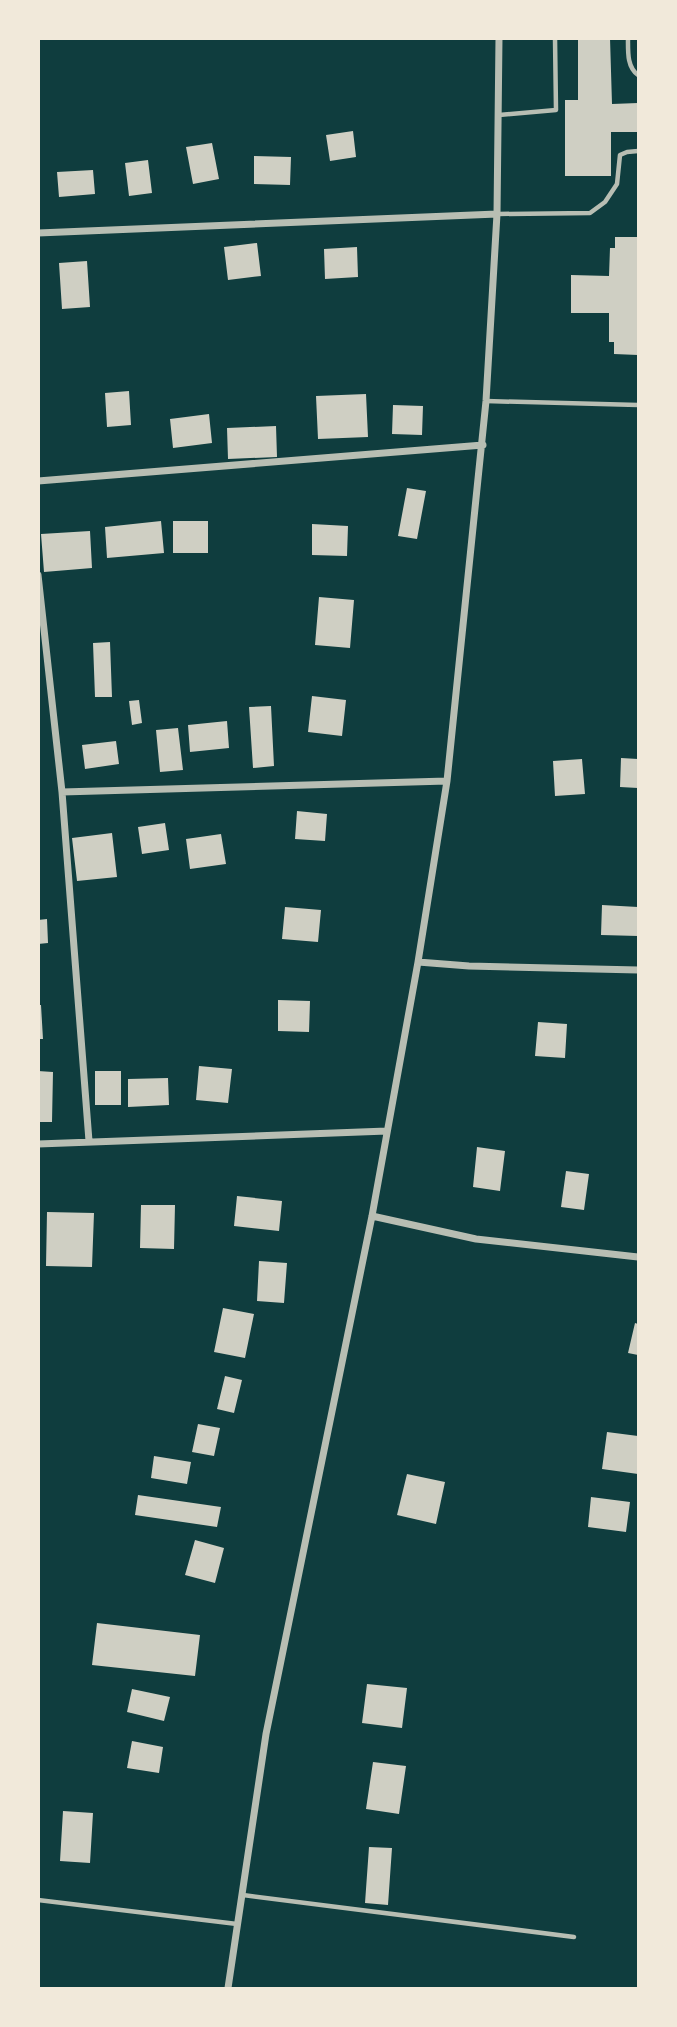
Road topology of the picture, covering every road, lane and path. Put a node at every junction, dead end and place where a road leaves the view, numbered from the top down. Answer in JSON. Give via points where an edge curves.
{"nodes":[{"id":1,"x":499,"y":38,"type":"edge"},
{"id":2,"x":555,"y":38,"type":"edge"},
{"id":3,"x":628,"y":38,"type":"edge"},
{"id":4,"x":639,"y":75,"type":"edge"},
{"id":5,"x":499,"y":115,"type":"junction"},
{"id":6,"x":639,"y":152,"type":"edge"},
{"id":7,"x":497,"y":214,"type":"junction"},
{"id":8,"x":38,"y":233,"type":"edge"},
{"id":9,"x":486,"y":401,"type":"junction"},
{"id":10,"x":639,"y":405,"type":"edge"},
{"id":11,"x":483,"y":445,"type":"junction"},
{"id":12,"x":38,"y":481,"type":"edge"},
{"id":13,"x":38,"y":575,"type":"edge"},
{"id":14,"x":447,"y":780,"type":"junction"},
{"id":15,"x":62,"y":792,"type":"junction"},
{"id":16,"x":418,"y":962,"type":"junction"},
{"id":17,"x":639,"y":970,"type":"edge"},
{"id":18,"x":387,"y":1131,"type":"junction"},
{"id":19,"x":89,"y":1141,"type":"junction"},
{"id":20,"x":38,"y":1144,"type":"edge"},
{"id":21,"x":372,"y":1216,"type":"junction"},
{"id":22,"x":639,"y":1257,"type":"edge"},
{"id":23,"x":242,"y":1895,"type":"junction"},
{"id":24,"x":38,"y":1900,"type":"edge"},
{"id":25,"x":237,"y":1924,"type":"junction"},
{"id":26,"x":574,"y":1937,"type":"dead end"},
{"id":27,"x":228,"y":1989,"type":"edge"}],
"edges":[{"from":1,"to":5,"type":"street"},
{"from":2,"to":5,"type":"lane","via":[[556,110]]},
{"from":3,"to":4,"type":"lane","via":[[628,57]]},
{"from":5,"to":7,"type":"street"},
{"from":6,"to":7,"type":"lane","via":[[620,155],[617,184],[590,213]]},
{"from":7,"to":8,"type":"street"},
{"from":7,"to":9,"type":"street"},
{"from":9,"to":10,"type":"lane"},
{"from":9,"to":11,"type":"street"},
{"from":11,"to":12,"type":"street"},
{"from":11,"to":14,"type":"street"},
{"from":13,"to":15,"type":"street"},
{"from":14,"to":15,"type":"street"},
{"from":14,"to":16,"type":"street"},
{"from":15,"to":19,"type":"street"},
{"from":16,"to":17,"type":"street"},
{"from":16,"to":18,"type":"street"},
{"from":18,"to":19,"type":"street"},
{"from":18,"to":21,"type":"street"},
{"from":19,"to":20,"type":"street"},
{"from":21,"to":22,"type":"street","via":[[477,1239]]},
{"from":21,"to":23,"type":"street","via":[[266,1734]]},
{"from":23,"to":25,"type":"street"},
{"from":23,"to":26,"type":"lane"},
{"from":24,"to":25,"type":"lane"},
{"from":25,"to":27,"type":"street"}]}
